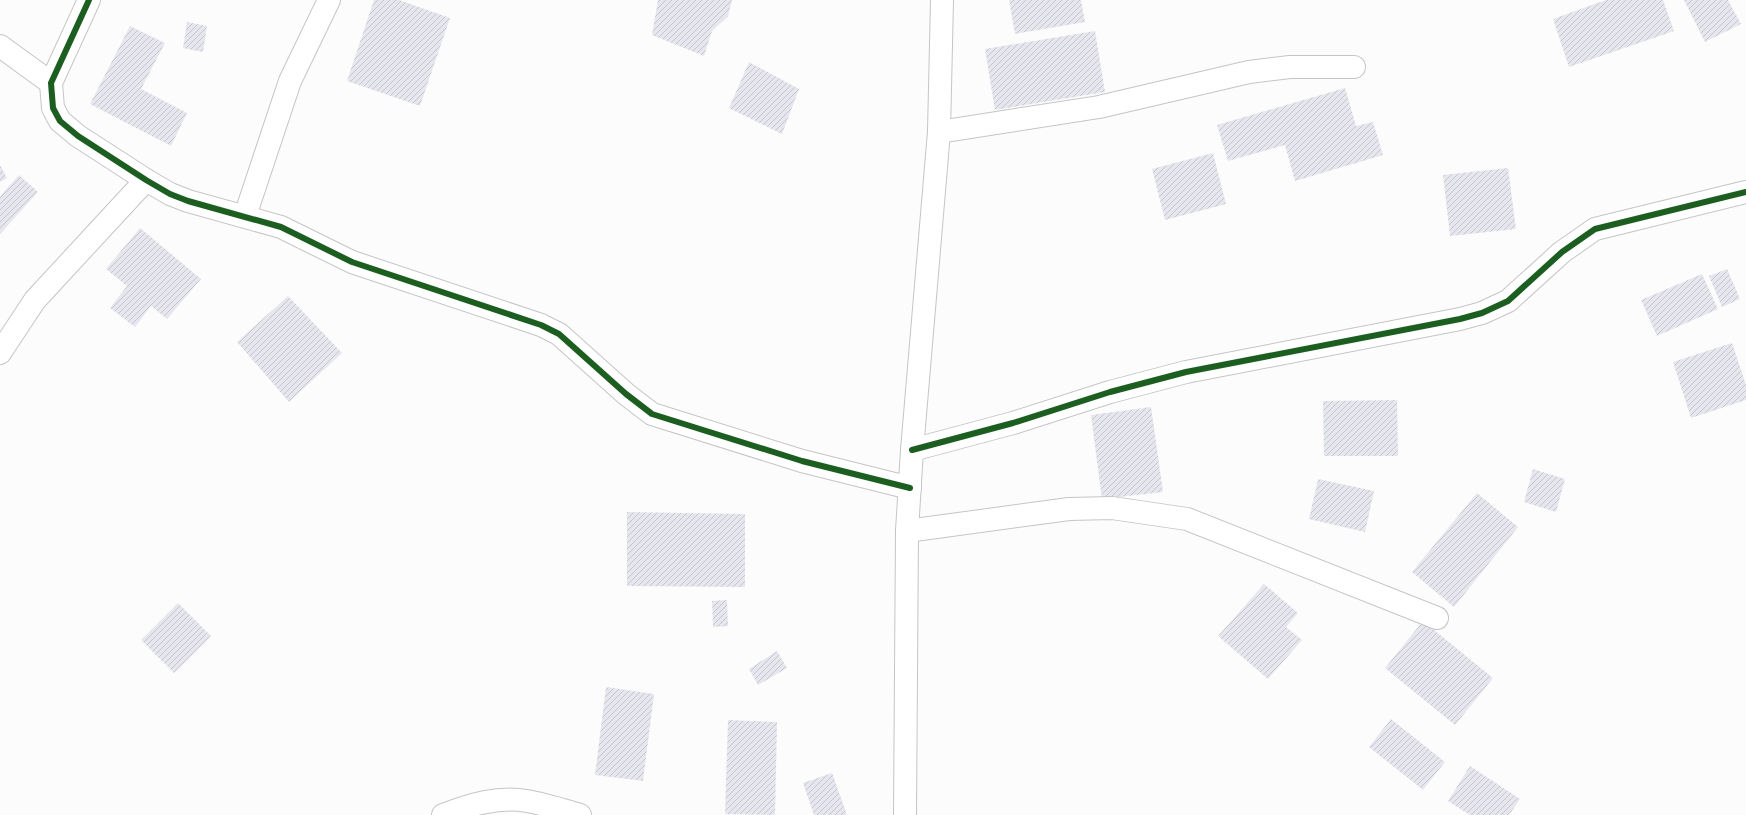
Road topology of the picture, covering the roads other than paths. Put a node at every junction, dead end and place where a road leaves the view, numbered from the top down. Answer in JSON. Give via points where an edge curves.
{"nodes":[{"id":1,"x":89,"y":0,"type":"edge"},
{"id":2,"x":329,"y":0,"type":"edge"},
{"id":3,"x":942,"y":0,"type":"edge"},
{"id":4,"x":0,"y":46,"type":"edge"},
{"id":5,"x":1354,"y":67,"type":"dead end"},
{"id":6,"x":51,"y":83,"type":"junction"},
{"id":7,"x":939,"y":132,"type":"junction"},
{"id":8,"x":146,"y":180,"type":"junction"},
{"id":9,"x":1746,"y":192,"type":"edge"},
{"id":10,"x":245,"y":216,"type":"junction"},
{"id":11,"x":0,"y":353,"type":"edge"},
{"id":12,"x":912,"y":450,"type":"junction"},
{"id":13,"x":910,"y":488,"type":"junction"},
{"id":14,"x":907,"y":531,"type":"junction"},
{"id":15,"x":1437,"y":618,"type":"dead end"},
{"id":16,"x":443,"y":815,"type":"edge"},
{"id":17,"x":580,"y":815,"type":"edge"},
{"id":18,"x":905,"y":815,"type":"edge"}],
"edges":[{"from":1,"to":6,"type":"street"},
{"from":2,"to":10,"type":"street","via":[[290,81]]},
{"from":3,"to":7,"type":"street"},
{"from":4,"to":6,"type":"street"},
{"from":5,"to":7,"type":"street","via":[[1290,67],[1249,72],[1099,107]]},
{"from":6,"to":8,"type":"street","via":[[53,108],[60,121],[78,136]]},
{"from":7,"to":12,"type":"street"},
{"from":8,"to":10,"type":"street","via":[[188,201]]},
{"from":8,"to":11,"type":"street","via":[[35,300]]},
{"from":9,"to":12,"type":"street","via":[[1595,229],[1562,252],[1508,301],[1482,313],[1186,372]]},
{"from":10,"to":13,"type":"street","via":[[281,227],[352,262],[541,325],[559,334],[630,398],[652,414],[802,461]]},
{"from":12,"to":13,"type":"street"},
{"from":13,"to":14,"type":"street"},
{"from":14,"to":15,"type":"street","via":[[1069,509],[1112,508],[1154,513],[1187,519]]},
{"from":14,"to":18,"type":"street"},
{"from":16,"to":17,"type":"street","via":[[490,801],[507,799],[527,801]]}]}
